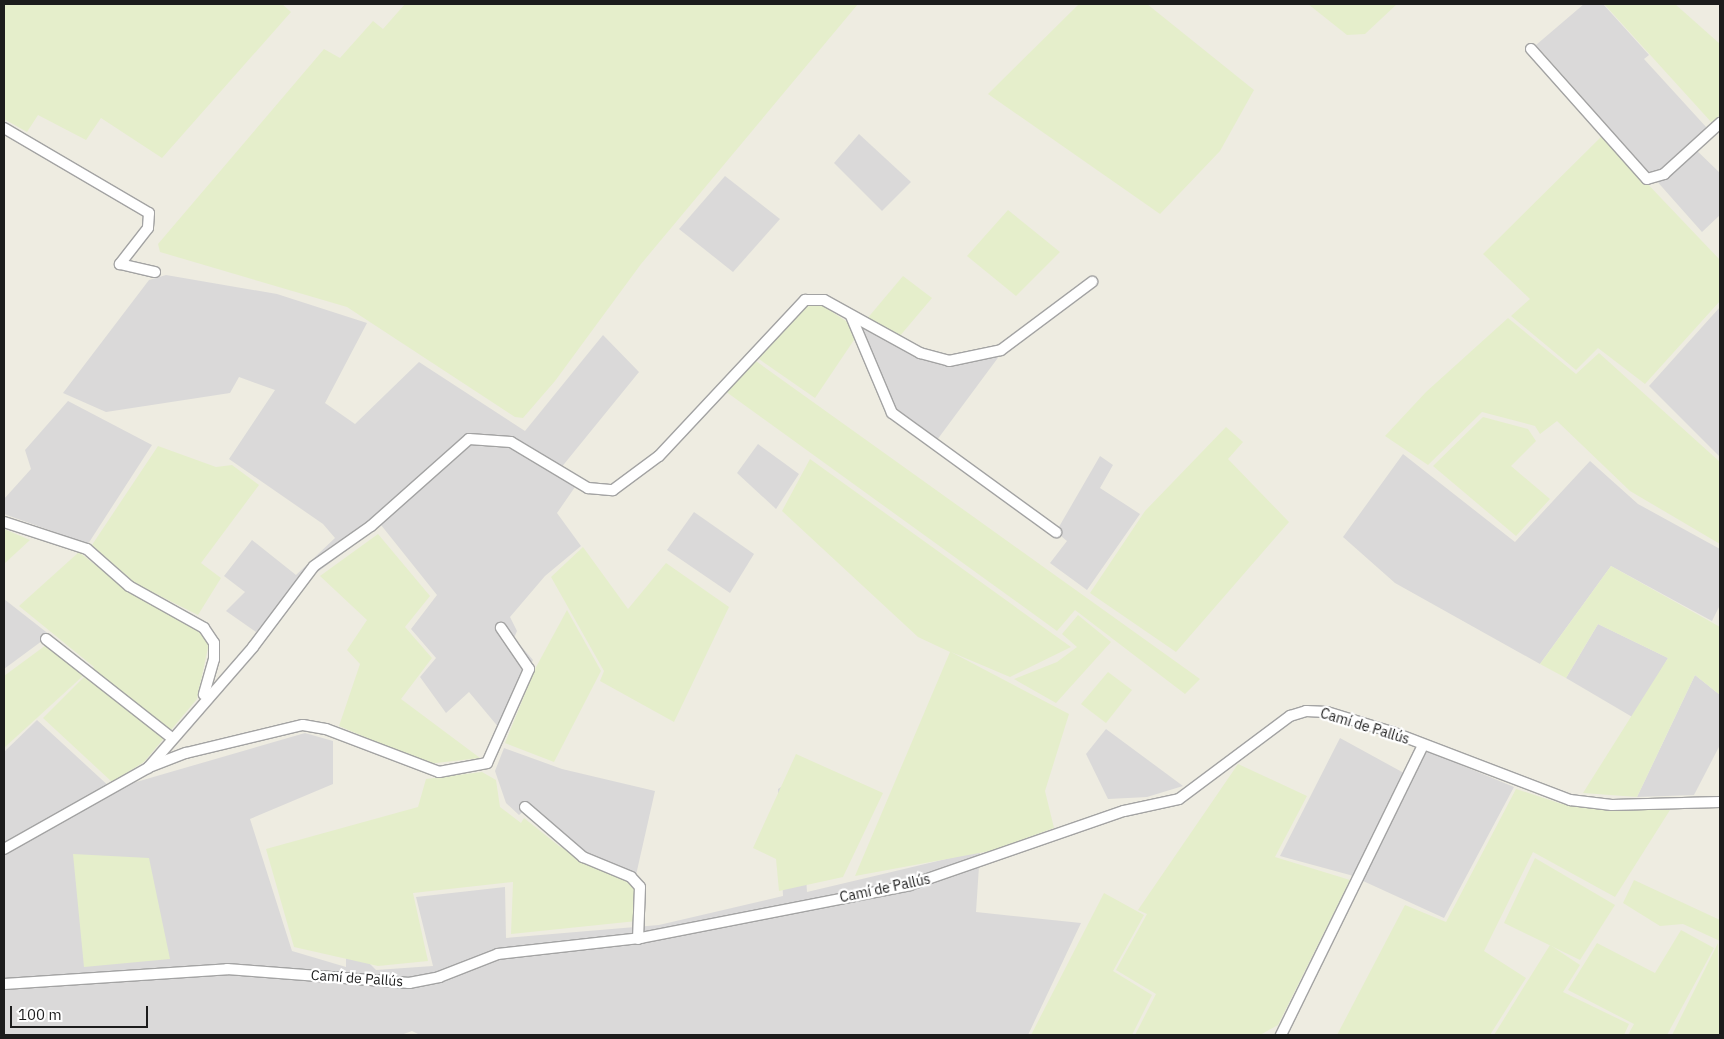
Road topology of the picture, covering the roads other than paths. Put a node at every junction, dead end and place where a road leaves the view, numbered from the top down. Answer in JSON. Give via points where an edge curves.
{"nodes":[{"id":1,"x":1531,"y":49,"type":"dead end"},
{"id":2,"x":1720,"y":123,"type":"edge"},
{"id":3,"x":4,"y":128,"type":"edge"},
{"id":4,"x":155,"y":272,"type":"dead end"},
{"id":5,"x":1092,"y":282,"type":"dead end"},
{"id":6,"x":850,"y":316,"type":"junction"},
{"id":7,"x":4,"y":522,"type":"edge"},
{"id":8,"x":1056,"y":532,"type":"dead end"},
{"id":9,"x":501,"y":628,"type":"dead end"},
{"id":10,"x":46,"y":639,"type":"dead end"},
{"id":11,"x":202,"y":701,"type":"junction"},
{"id":12,"x":172,"y":738,"type":"junction"},
{"id":13,"x":1423,"y":744,"type":"junction"},
{"id":14,"x":148,"y":768,"type":"junction"},
{"id":15,"x":1720,"y":802,"type":"edge"},
{"id":16,"x":525,"y":807,"type":"dead end"},
{"id":17,"x":4,"y":849,"type":"edge"},
{"id":18,"x":638,"y":939,"type":"junction"},
{"id":19,"x":4,"y":984,"type":"edge"},
{"id":20,"x":1281,"y":1035,"type":"edge"}],
"edges":[{"from":1,"to":2,"type":"street","via":[[1646,179],[1664,174]]},
{"from":3,"to":4,"type":"street","via":[[149,213],[148,228],[120,264]]},
{"from":5,"to":6,"type":"street","via":[[1020,339],[975,359],[949,360],[920,353]]},
{"from":6,"to":8,"type":"street","via":[[892,413]]},
{"from":6,"to":11,"type":"street","via":[[824,300],[805,300],[659,456],[613,490],[588,488],[511,442],[468,439],[371,526],[314,566],[253,647]]},
{"from":7,"to":11,"type":"street","via":[[87,549],[130,586],[204,628],[214,643],[214,659]]},
{"from":9,"to":14,"type":"street","via":[[529,668],[487,763],[439,772],[326,729],[303,725],[186,753]]},
{"from":10,"to":12,"type":"street"},
{"from":11,"to":12,"type":"street"},
{"from":12,"to":14,"type":"street"},
{"from":13,"to":15,"type":"street","name":"Camí de Pallús","via":[[1570,800],[1612,805]]},
{"from":13,"to":18,"type":"street","name":"Camí de Pallús","via":[[1327,712],[1306,711],[1283,721],[1185,794],[1156,806],[1124,811],[910,885]]},
{"from":13,"to":20,"type":"street"},
{"from":14,"to":17,"type":"street"},
{"from":16,"to":18,"type":"street","via":[[583,857],[631,877],[640,887]]},
{"from":18,"to":19,"type":"street","name":"Camí de Pallús","via":[[498,954],[439,977],[409,982],[188,969]]}]}
